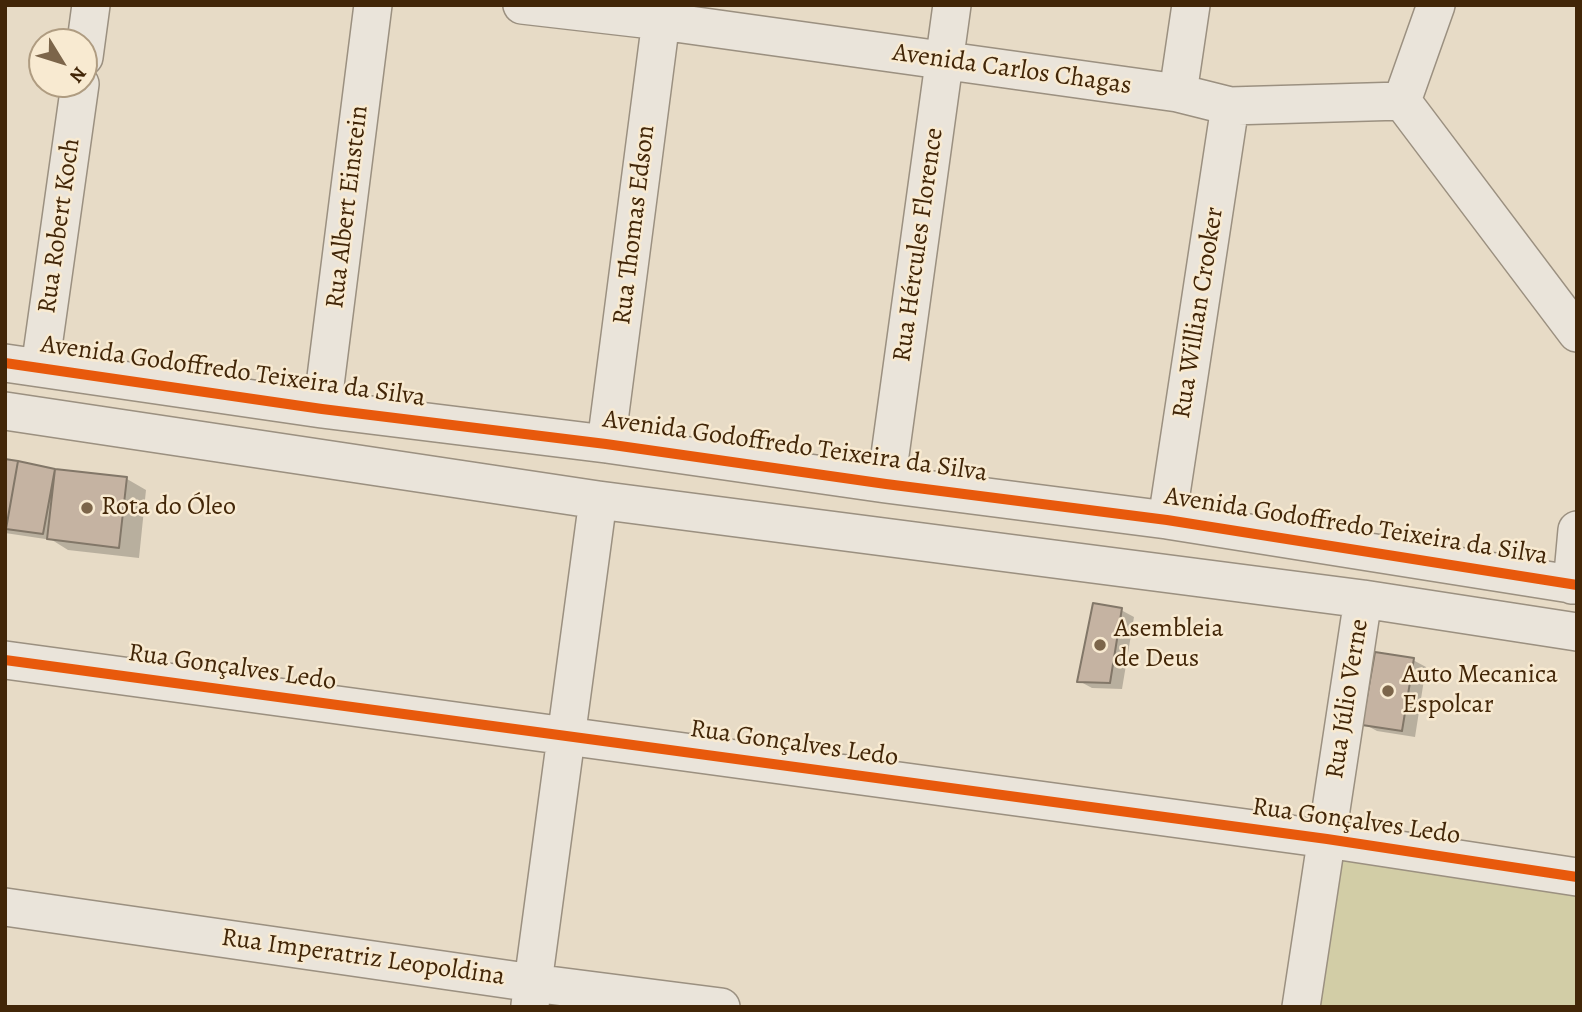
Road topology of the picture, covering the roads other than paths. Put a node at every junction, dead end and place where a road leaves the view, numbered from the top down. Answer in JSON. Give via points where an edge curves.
{"nodes":[{"id":1,"x":91,"y":5,"type":"edge"},
{"id":2,"x":373,"y":5,"type":"edge"},
{"id":3,"x":522,"y":5,"type":"edge"},
{"id":4,"x":953,"y":5,"type":"edge"},
{"id":5,"x":1191,"y":5,"type":"edge"},
{"id":6,"x":1436,"y":5,"type":"edge"},
{"id":7,"x":662,"y":13,"type":"edge"},
{"id":8,"x":88,"y":28,"type":"edge"},
{"id":9,"x":945,"y":61,"type":"junction"},
{"id":10,"x":1178,"y":93,"type":"junction"},
{"id":11,"x":77,"y":98,"type":"edge"},
{"id":12,"x":1402,"y":101,"type":"junction"},
{"id":13,"x":1230,"y":106,"type":"junction"},
{"id":14,"x":1577,"y":333,"type":"edge"},
{"id":15,"x":23,"y":365,"type":"edge"},
{"id":16,"x":322,"y":409,"type":"junction"},
{"id":17,"x":5,"y":411,"type":"edge"},
{"id":18,"x":606,"y":444,"type":"junction"},
{"id":19,"x":886,"y":484,"type":"junction"},
{"id":20,"x":598,"y":500,"type":"junction"},
{"id":21,"x":1167,"y":520,"type":"junction"},
{"id":22,"x":1577,"y":530,"type":"edge"},
{"id":23,"x":1574,"y":585,"type":"edge"},
{"id":24,"x":1363,"y":599,"type":"junction"},
{"id":25,"x":1577,"y":632,"type":"edge"},
{"id":26,"x":5,"y":660,"type":"edge"},
{"id":27,"x":565,"y":736,"type":"junction"},
{"id":28,"x":1327,"y":839,"type":"junction"},
{"id":29,"x":1577,"y":877,"type":"edge"},
{"id":30,"x":5,"y":907,"type":"edge"},
{"id":31,"x":531,"y":995,"type":"edge"},
{"id":32,"x":721,"y":1007,"type":"edge"},
{"id":33,"x":1301,"y":1007,"type":"edge"}],
"edges":[{"from":1,"to":8,"type":"street"},
{"from":2,"to":16,"type":"street","name":"Rua Albert Einstein"},
{"from":3,"to":7,"type":"street","name":"Avenida Carlos Chagas"},
{"from":4,"to":9,"type":"street","name":"Rua Hércules Florence"},
{"from":5,"to":10,"type":"street"},
{"from":6,"to":12,"type":"street"},
{"from":7,"to":9,"type":"street","name":"Avenida Carlos Chagas"},
{"from":7,"to":18,"type":"street","name":"Rua Thomas Edson"},
{"from":9,"to":10,"type":"street","name":"Avenida Carlos Chagas"},
{"from":9,"to":19,"type":"street","name":"Rua Hércules Florence"},
{"from":10,"to":13,"type":"street","name":"Avenida Carlos Chagas"},
{"from":11,"to":15,"type":"street","name":"Rua Robert Koch"},
{"from":12,"to":13,"type":"street","name":"Avenida Carlos Chagas"},
{"from":12,"to":14,"type":"street"},
{"from":13,"to":21,"type":"street","name":"Rua Willian Crooker"},
{"from":15,"to":16,"type":"street","name":"Avenida Godoffredo Teixeira da Silva"},
{"from":16,"to":18,"type":"street","name":"Avenida Godoffredo Teixeira da Silva"},
{"from":17,"to":20,"type":"street"},
{"from":18,"to":19,"type":"street","name":"Avenida Godoffredo Teixeira da Silva"},
{"from":19,"to":21,"type":"street","name":"Avenida Godoffredo Teixeira da Silva"},
{"from":20,"to":24,"type":"street"},
{"from":20,"to":27,"type":"street"},
{"from":21,"to":23,"type":"street","name":"Avenida Godoffredo Teixeira da Silva"},
{"from":22,"to":23,"type":"street"},
{"from":24,"to":25,"type":"street"},
{"from":24,"to":28,"type":"street","name":"Rua Júlio Verne"},
{"from":26,"to":27,"type":"street","name":"Rua Gonçalves Ledo"},
{"from":27,"to":28,"type":"street","name":"Rua Gonçalves Ledo"},
{"from":27,"to":31,"type":"street"},
{"from":28,"to":29,"type":"street","name":"Rua Gonçalves Ledo"},
{"from":28,"to":33,"type":"street","name":"Rua Júlio Verne"},
{"from":30,"to":31,"type":"street","name":"Rua Imperatriz Leopoldina"},
{"from":31,"to":32,"type":"street","name":"Rua Imperatriz Leopoldina"}]}
